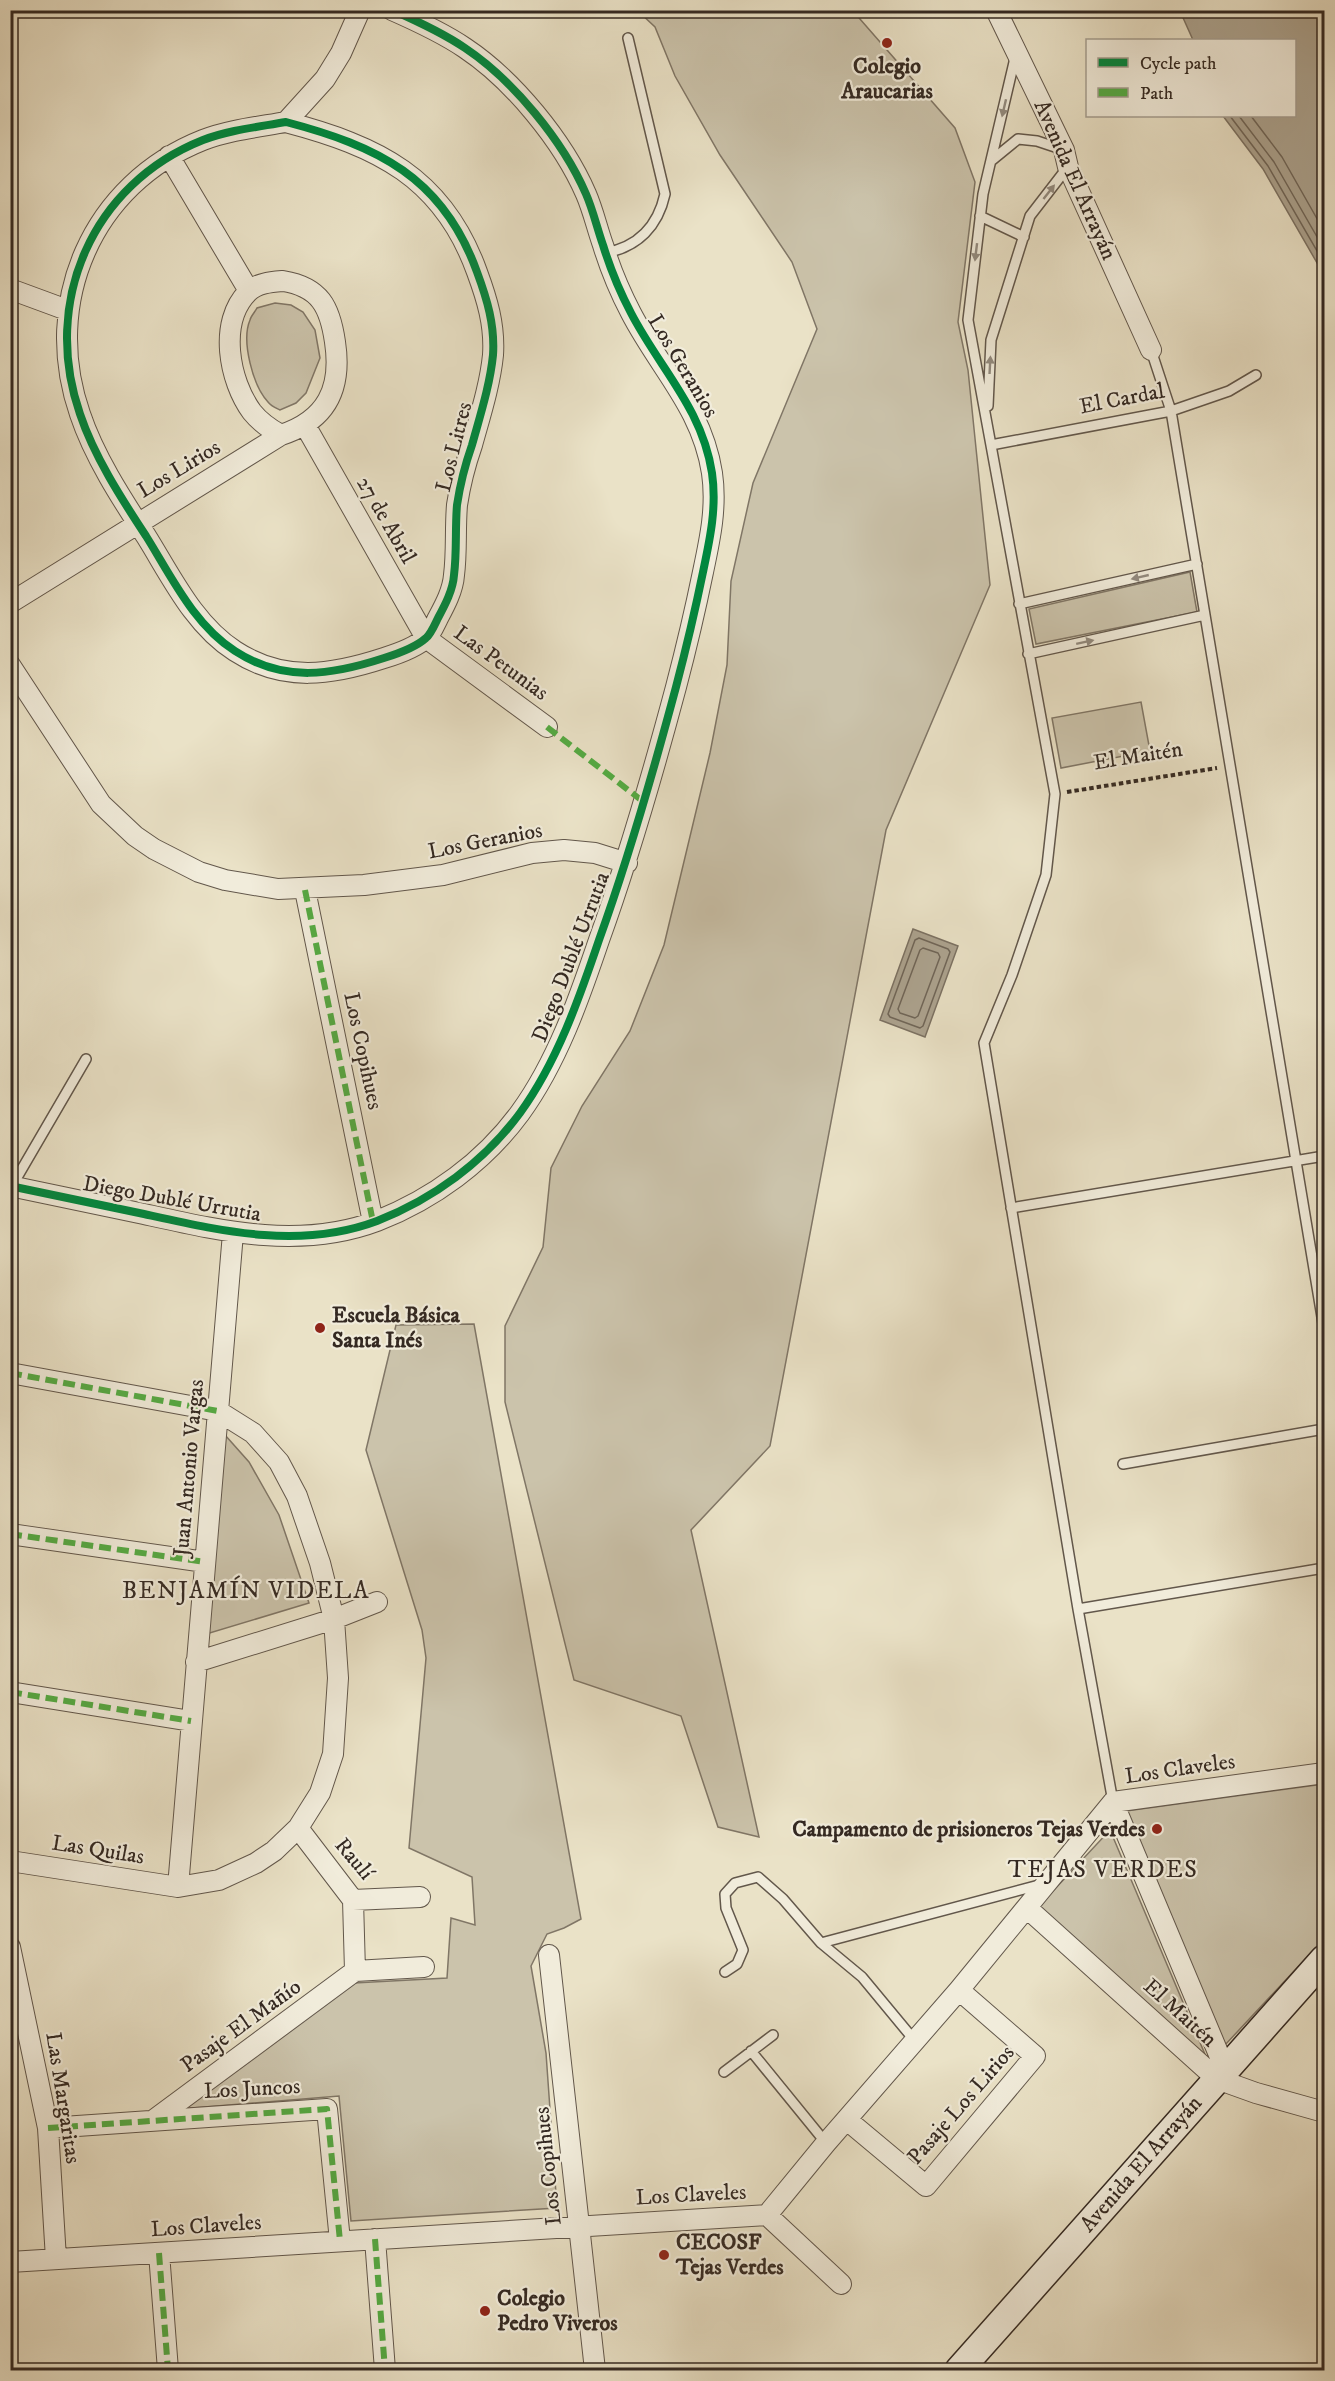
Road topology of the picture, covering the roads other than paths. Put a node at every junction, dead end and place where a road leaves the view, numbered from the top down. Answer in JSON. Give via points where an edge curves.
{"nodes":[{"id":1,"x":360,"y":10,"type":"edge"},
{"id":2,"x":392,"y":10,"type":"edge"},
{"id":3,"x":996,"y":10,"type":"edge"},
{"id":4,"x":628,"y":38,"type":"dead end"},
{"id":5,"x":1017,"y":51,"type":"junction"},
{"id":6,"x":286,"y":122,"type":"junction"},
{"id":7,"x":169,"y":156,"type":"junction"},
{"id":8,"x":1066,"y":159,"type":"junction"},
{"id":9,"x":991,"y":161,"type":"junction"},
{"id":10,"x":980,"y":216,"type":"junction"},
{"id":11,"x":1024,"y":237,"type":"junction"},
{"id":12,"x":605,"y":253,"type":"junction"},
{"id":13,"x":249,"y":291,"type":"junction"},
{"id":14,"x":14,"y":294,"type":"edge"},
{"id":15,"x":67,"y":310,"type":"junction"},
{"id":16,"x":1151,"y":350,"type":"joint"},
{"id":17,"x":1256,"y":375,"type":"dead end"},
{"id":18,"x":1171,"y":411,"type":"junction"},
{"id":19,"x":987,"y":423,"type":"junction"},
{"id":20,"x":305,"y":425,"type":"junction"},
{"id":21,"x":281,"y":435,"type":"junction"},
{"id":22,"x":991,"y":445,"type":"junction"},
{"id":23,"x":137,"y":523,"type":"junction"},
{"id":24,"x":1197,"y":564,"type":"junction"},
{"id":25,"x":10,"y":603,"type":"edge"},
{"id":26,"x":1019,"y":604,"type":"junction"},
{"id":27,"x":1205,"y":615,"type":"junction"},
{"id":28,"x":426,"y":638,"type":"junction"},
{"id":29,"x":1028,"y":654,"type":"junction"},
{"id":30,"x":10,"y":665,"type":"edge"},
{"id":31,"x":547,"y":727,"type":"dead end"},
{"id":32,"x":627,"y":862,"type":"junction"},
{"id":33,"x":305,"y":890,"type":"junction"},
{"id":34,"x":86,"y":1059,"type":"dead end"},
{"id":35,"x":1324,"y":1156,"type":"edge"},
{"id":36,"x":1298,"y":1160,"type":"junction"},
{"id":37,"x":11,"y":1187,"type":"edge"},
{"id":38,"x":1011,"y":1208,"type":"junction"},
{"id":39,"x":373,"y":1222,"type":"junction"},
{"id":40,"x":233,"y":1233,"type":"junction"},
{"id":41,"x":1324,"y":1329,"type":"edge"},
{"id":42,"x":10,"y":1373,"type":"edge"},
{"id":43,"x":218,"y":1411,"type":"junction"},
{"id":44,"x":1324,"y":1429,"type":"edge"},
{"id":45,"x":1123,"y":1464,"type":"dead end"},
{"id":46,"x":10,"y":1534,"type":"edge"},
{"id":47,"x":205,"y":1562,"type":"junction"},
{"id":48,"x":1324,"y":1568,"type":"edge"},
{"id":49,"x":377,"y":1602,"type":"dead end"},
{"id":50,"x":1078,"y":1610,"type":"junction"},
{"id":51,"x":334,"y":1619,"type":"junction"},
{"id":52,"x":196,"y":1662,"type":"junction"},
{"id":53,"x":10,"y":1692,"type":"edge"},
{"id":54,"x":191,"y":1721,"type":"junction"},
{"id":55,"x":1324,"y":1773,"type":"edge"},
{"id":56,"x":1113,"y":1803,"type":"junction"},
{"id":57,"x":298,"y":1828,"type":"junction"},
{"id":58,"x":10,"y":1861,"type":"edge"},
{"id":59,"x":1047,"y":1884,"type":"junction"},
{"id":60,"x":178,"y":1887,"type":"junction"},
{"id":61,"x":420,"y":1897,"type":"dead end"},
{"id":62,"x":354,"y":1900,"type":"junction"},
{"id":63,"x":1027,"y":1908,"type":"junction"},
{"id":64,"x":821,"y":1942,"type":"junction"},
{"id":65,"x":10,"y":1947,"type":"edge"},
{"id":66,"x":549,"y":1955,"type":"dead end"},
{"id":67,"x":1324,"y":1959,"type":"edge"},
{"id":68,"x":424,"y":1966,"type":"dead end"},
{"id":69,"x":355,"y":1971,"type":"junction"},
{"id":70,"x":725,"y":1972,"type":"dead end"},
{"id":71,"x":959,"y":1990,"type":"junction"},
{"id":72,"x":773,"y":2035,"type":"dead end"},
{"id":73,"x":915,"y":2041,"type":"junction"},
{"id":74,"x":751,"y":2051,"type":"junction"},
{"id":75,"x":723,"y":2073,"type":"dead end"},
{"id":76,"x":1221,"y":2074,"type":"junction"},
{"id":77,"x":1324,"y":2112,"type":"edge"},
{"id":78,"x":155,"y":2119,"type":"junction"},
{"id":79,"x":847,"y":2120,"type":"junction"},
{"id":80,"x":48,"y":2127,"type":"junction"},
{"id":81,"x":826,"y":2143,"type":"junction"},
{"id":82,"x":768,"y":2215,"type":"junction"},
{"id":83,"x":579,"y":2226,"type":"junction"},
{"id":84,"x":375,"y":2239,"type":"junction"},
{"id":85,"x":340,"y":2241,"type":"junction"},
{"id":86,"x":159,"y":2253,"type":"junction"},
{"id":87,"x":56,"y":2259,"type":"junction"},
{"id":88,"x":10,"y":2262,"type":"edge"},
{"id":89,"x":841,"y":2283,"type":"dead end"},
{"id":90,"x":168,"y":2370,"type":"edge"},
{"id":91,"x":385,"y":2370,"type":"edge"},
{"id":92,"x":595,"y":2370,"type":"edge"},
{"id":93,"x":959,"y":2370,"type":"edge"}],
"edges":[{"from":1,"to":6,"type":"street","via":[[325,79]]},
{"from":2,"to":12,"type":"street","name":"Los Geranios","via":[[466,49],[532,111],[559,147],[587,196]]},
{"from":3,"to":5,"type":"street","name":"Avenida El Arrayán"},
{"from":4,"to":12,"type":"lane","via":[[665,194],[659,214],[647,232],[628,246]]},
{"from":5,"to":8,"type":"street","name":"Avenida El Arrayán"},
{"from":5,"to":9,"type":"lane","one_way":true},
{"from":6,"to":7,"type":"street","name":"Los Litres","via":[[234,130]]},
{"from":6,"to":28,"type":"street","name":"Los Litres","via":[[359,145],[416,180],[460,233],[489,306],[493,356],[460,488],[454,576],[443,608]]},
{"from":7,"to":13,"type":"street"},
{"from":7,"to":15,"type":"street","name":"Los Litres","via":[[133,181],[104,216],[81,261]]},
{"from":8,"to":9,"type":"lane","via":[[1037,141],[1018,139]]},
{"from":11,"to":8,"type":"lane","one_way":true,"via":[[1030,216]]},
{"from":8,"to":16,"type":"street","name":"Avenida El Arrayán"},
{"from":9,"to":10,"type":"lane"},
{"from":10,"to":11,"type":"lane"},
{"from":10,"to":19,"type":"lane","one_way":true,"via":[[968,320]]},
{"from":19,"to":11,"type":"lane","one_way":true,"via":[[991,340]]},
{"from":12,"to":32,"type":"street","name":"Los Geranios","via":[[631,314],[695,415],[708,453],[714,498],[693,622]]},
{"from":13,"to":20,"type":"street","via":[[271,282],[295,283],[314,293],[328,309],[338,360],[335,386],[324,408]]},
{"from":13,"to":21,"type":"street","via":[[232,325],[232,362],[253,413]]},
{"from":14,"to":15,"type":"street"},
{"from":15,"to":23,"type":"street","name":"Los Litres","via":[[68,362],[79,413]]},
{"from":16,"to":18,"type":"lane"},
{"from":17,"to":18,"type":"lane","name":"El Cardal","via":[[1229,391]]},
{"from":18,"to":22,"type":"lane","name":"El Cardal"},
{"from":18,"to":24,"type":"lane"},
{"from":19,"to":22,"type":"lane"},
{"from":20,"to":21,"type":"street"},
{"from":20,"to":28,"type":"street","name":"27 de Abril"},
{"from":21,"to":23,"type":"street","name":"Los Lirios"},
{"from":22,"to":26,"type":"lane"},
{"from":23,"to":25,"type":"street","name":"Los Lirios"},
{"from":23,"to":28,"type":"street","name":"Los Litres","via":[[207,628],[237,653],[255,662],[292,672],[326,673],[396,654]]},
{"from":24,"to":26,"type":"lane","one_way":true},
{"from":24,"to":27,"type":"lane"},
{"from":26,"to":29,"type":"lane"},
{"from":29,"to":27,"type":"lane","one_way":true},
{"from":27,"to":36,"type":"lane"},
{"from":28,"to":31,"type":"street","name":"Las Petunias"},
{"from":29,"to":38,"type":"lane","via":[[1055,794],[1046,875],[984,1043]]},
{"from":30,"to":33,"type":"street","name":"Los Geranios","via":[[101,804],[135,836],[174,860],[225,880]]},
{"from":32,"to":33,"type":"street","name":"Los Geranios","via":[[564,850],[443,875]]},
{"from":32,"to":39,"type":"street","name":"Diego Dublé Urrutia","via":[[581,991],[549,1064],[519,1114],[458,1176],[410,1206]]},
{"from":33,"to":39,"type":"street","name":"Los Copihues"},
{"from":34,"to":37,"type":"lane"},
{"from":35,"to":36,"type":"lane"},
{"from":36,"to":38,"type":"lane"},
{"from":36,"to":41,"type":"lane"},
{"from":37,"to":40,"type":"street","name":"Diego Dublé Urrutia"},
{"from":38,"to":50,"type":"lane"},
{"from":39,"to":40,"type":"street","name":"Diego Dublé Urrutia","via":[[303,1237]]},
{"from":40,"to":43,"type":"street","name":"Juan Antonio Vargas"},
{"from":42,"to":43,"type":"street"},
{"from":43,"to":47,"type":"street","name":"Juan Antonio Vargas"},
{"from":43,"to":51,"type":"street","name":"Las Quilas","via":[[253,1433],[289,1479],[320,1563]]},
{"from":44,"to":45,"type":"lane"},
{"from":46,"to":47,"type":"street"},
{"from":47,"to":52,"type":"street","name":"Juan Antonio Vargas"},
{"from":48,"to":50,"type":"lane"},
{"from":49,"to":51,"type":"street"},
{"from":50,"to":56,"type":"lane"},
{"from":51,"to":52,"type":"street"},
{"from":51,"to":57,"type":"street","name":"Las Quilas","via":[[338,1678],[333,1754],[320,1793]]},
{"from":52,"to":54,"type":"street","name":"Juan Antonio Vargas"},
{"from":53,"to":54,"type":"street"},
{"from":54,"to":60,"type":"street","name":"Juan Antonio Vargas"},
{"from":55,"to":56,"type":"street","name":"Los Claveles"},
{"from":56,"to":59,"type":"street","name":"Los Claveles"},
{"from":56,"to":76,"type":"street"},
{"from":57,"to":60,"type":"street","name":"Las Quilas","via":[[274,1851],[238,1872],[219,1880]]},
{"from":57,"to":62,"type":"street","name":"Raulí"},
{"from":58,"to":60,"type":"street","name":"Las Quilas"},
{"from":59,"to":63,"type":"street","name":"Los Claveles"},
{"from":59,"to":64,"type":"lane"},
{"from":61,"to":62,"type":"street","name":"Raulí"},
{"from":62,"to":69,"type":"street"},
{"from":63,"to":71,"type":"street","name":"Los Claveles"},
{"from":63,"to":76,"type":"street","name":"El Maitén"},
{"from":64,"to":70,"type":"lane","via":[[758,1877],[735,1883],[724,1894],[743,1950],[737,1964]]},
{"from":64,"to":73,"type":"lane","via":[[862,1977]]},
{"from":65,"to":80,"type":"street","name":"Las Margaritas"},
{"from":66,"to":83,"type":"street","name":"Los Copihues"},
{"from":67,"to":76,"type":"street","name":"Avenida El Arrayán"},
{"from":68,"to":69,"type":"street"},
{"from":69,"to":78,"type":"street","name":"Pasaje El Mañío"},
{"from":71,"to":73,"type":"street","name":"Los Claveles"},
{"from":71,"to":79,"type":"street","name":"Pasaje Los Lirios","via":[[1035,2056],[926,2186]]},
{"from":72,"to":74,"type":"lane"},
{"from":73,"to":79,"type":"street","name":"Los Claveles"},
{"from":74,"to":75,"type":"lane"},
{"from":74,"to":81,"type":"lane"},
{"from":76,"to":77,"type":"street","name":"El Maitén","via":[[1256,2093]]},
{"from":76,"to":93,"type":"street","name":"Avenida El Arrayán"},
{"from":78,"to":80,"type":"street","name":"Los Juncos"},
{"from":78,"to":85,"type":"street","name":"Los Juncos","via":[[327,2109]]},
{"from":79,"to":81,"type":"street","name":"Los Claveles"},
{"from":80,"to":87,"type":"street","name":"Las Margaritas"},
{"from":81,"to":82,"type":"street","name":"Los Claveles"},
{"from":82,"to":83,"type":"street","name":"Los Claveles"},
{"from":82,"to":89,"type":"street"},
{"from":83,"to":84,"type":"street","name":"Los Claveles"},
{"from":83,"to":92,"type":"street","name":"Los Copihues"},
{"from":84,"to":85,"type":"street","name":"Los Claveles"},
{"from":84,"to":91,"type":"street"},
{"from":85,"to":86,"type":"street","name":"Los Claveles"},
{"from":86,"to":87,"type":"street","name":"Los Claveles"},
{"from":86,"to":90,"type":"street"},
{"from":87,"to":88,"type":"street","name":"Los Claveles"}]}
